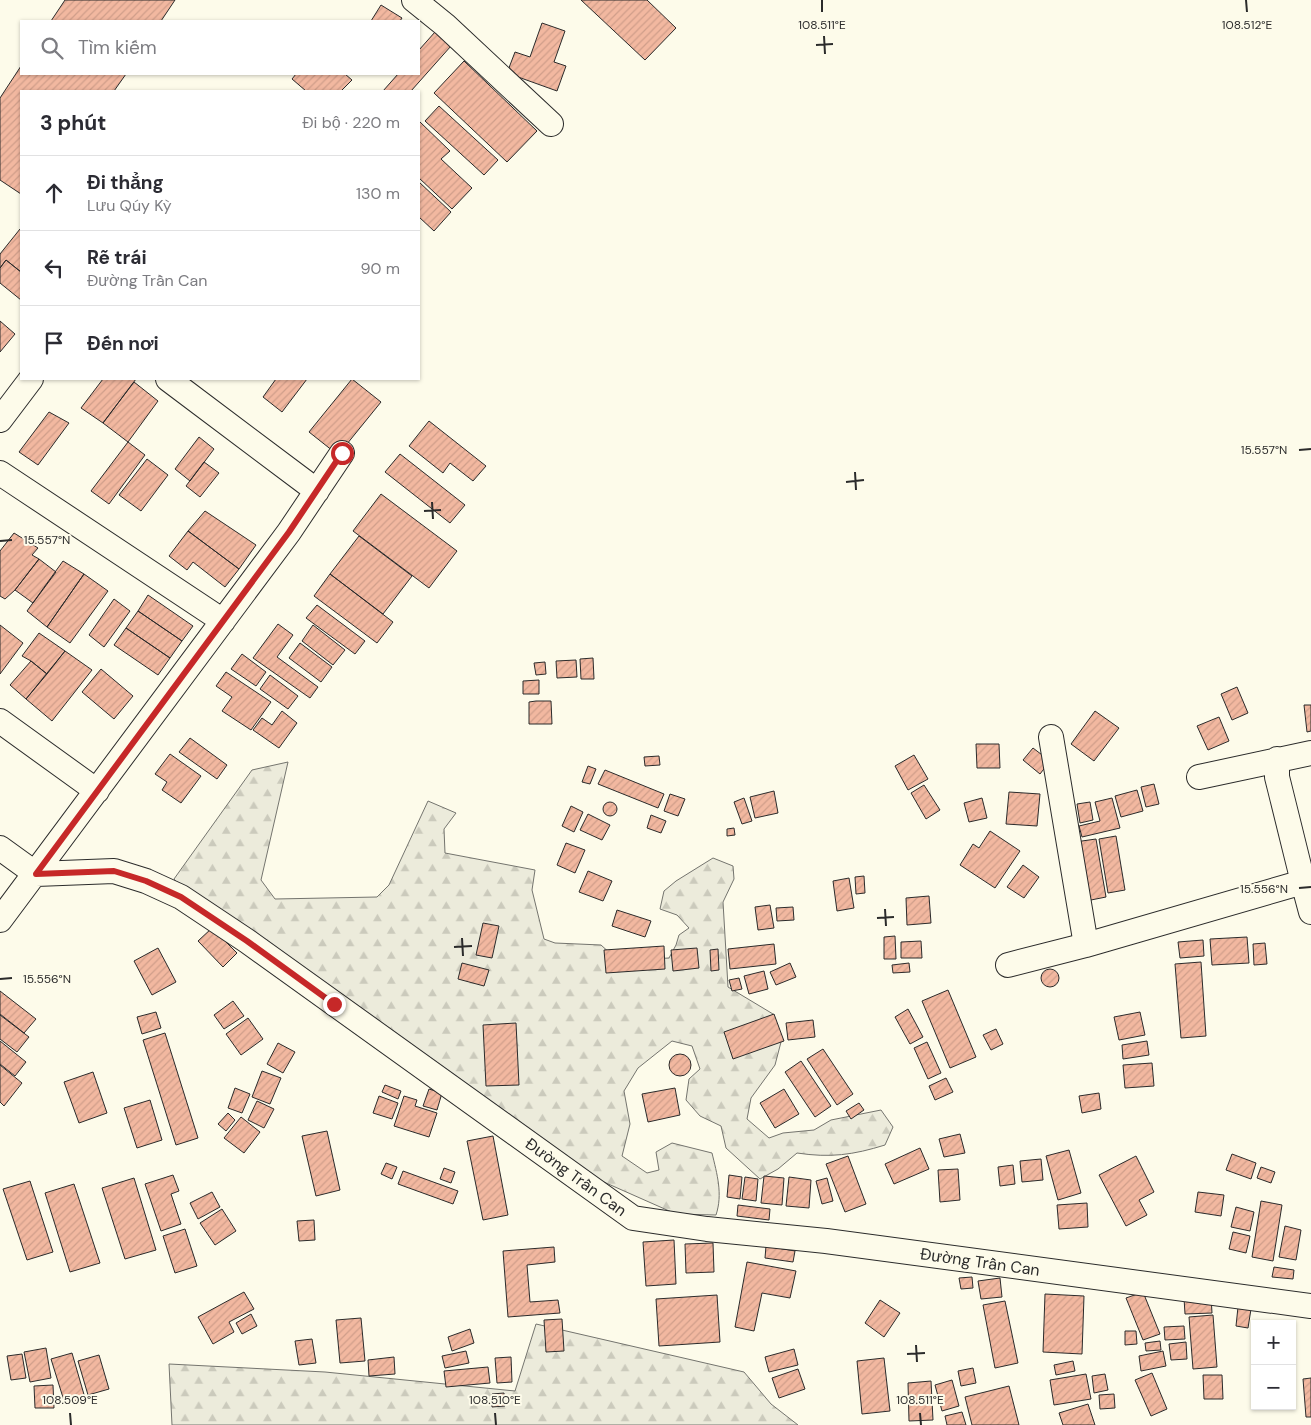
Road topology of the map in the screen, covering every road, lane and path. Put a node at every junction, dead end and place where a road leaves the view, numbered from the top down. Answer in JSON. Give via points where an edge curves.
{"nodes":[{"id":1,"x":414,"y":0,"type":"edge"},
{"id":2,"x":552,"y":124,"type":"dead end"},
{"id":3,"x":30,"y":380,"type":"edge"},
{"id":4,"x":169,"y":380,"type":"edge"},
{"id":5,"x":0,"y":420,"type":"edge"},
{"id":6,"x":342,"y":453,"type":"dead end"},
{"id":7,"x":0,"y":473,"type":"edge"},
{"id":8,"x":317,"y":491,"type":"junction"},
{"id":9,"x":223,"y":621,"type":"junction"},
{"id":10,"x":0,"y":721,"type":"edge"},
{"id":11,"x":1051,"y":737,"type":"dead end"},
{"id":12,"x":1311,"y":752,"type":"edge"},
{"id":13,"x":1278,"y":759,"type":"junction"},
{"id":14,"x":1199,"y":776,"type":"dead end"},
{"id":15,"x":97,"y":791,"type":"junction"},
{"id":16,"x":0,"y":848,"type":"edge"},
{"id":17,"x":36,"y":874,"type":"junction"},
{"id":18,"x":1304,"y":882,"type":"junction"},
{"id":19,"x":1311,"y":912,"type":"edge"},
{"id":20,"x":0,"y":920,"type":"edge"},
{"id":21,"x":1086,"y":945,"type":"junction"},
{"id":22,"x":1008,"y":965,"type":"dead end"},
{"id":23,"x":1311,"y":1306,"type":"edge"}],
"edges":[{"from":1,"to":2,"type":"street"},
{"from":3,"to":5,"type":"street"},
{"from":4,"to":8,"type":"street"},
{"from":6,"to":8,"type":"street"},
{"from":7,"to":9,"type":"street"},
{"from":8,"to":9,"type":"street"},
{"from":9,"to":15,"type":"street"},
{"from":10,"to":15,"type":"street"},
{"from":11,"to":21,"type":"street"},
{"from":12,"to":13,"type":"street"},
{"from":13,"to":14,"type":"street"},
{"from":13,"to":18,"type":"street","via":[[1280,789]]},
{"from":15,"to":17,"type":"street"},
{"from":16,"to":17,"type":"street"},
{"from":17,"to":20,"type":"street"},
{"from":17,"to":23,"type":"street","name":"Đường Trần Can","via":[[114,871],[181,897],[633,1218]]},
{"from":18,"to":19,"type":"street"},
{"from":18,"to":21,"type":"street"},
{"from":21,"to":22,"type":"street"}]}
